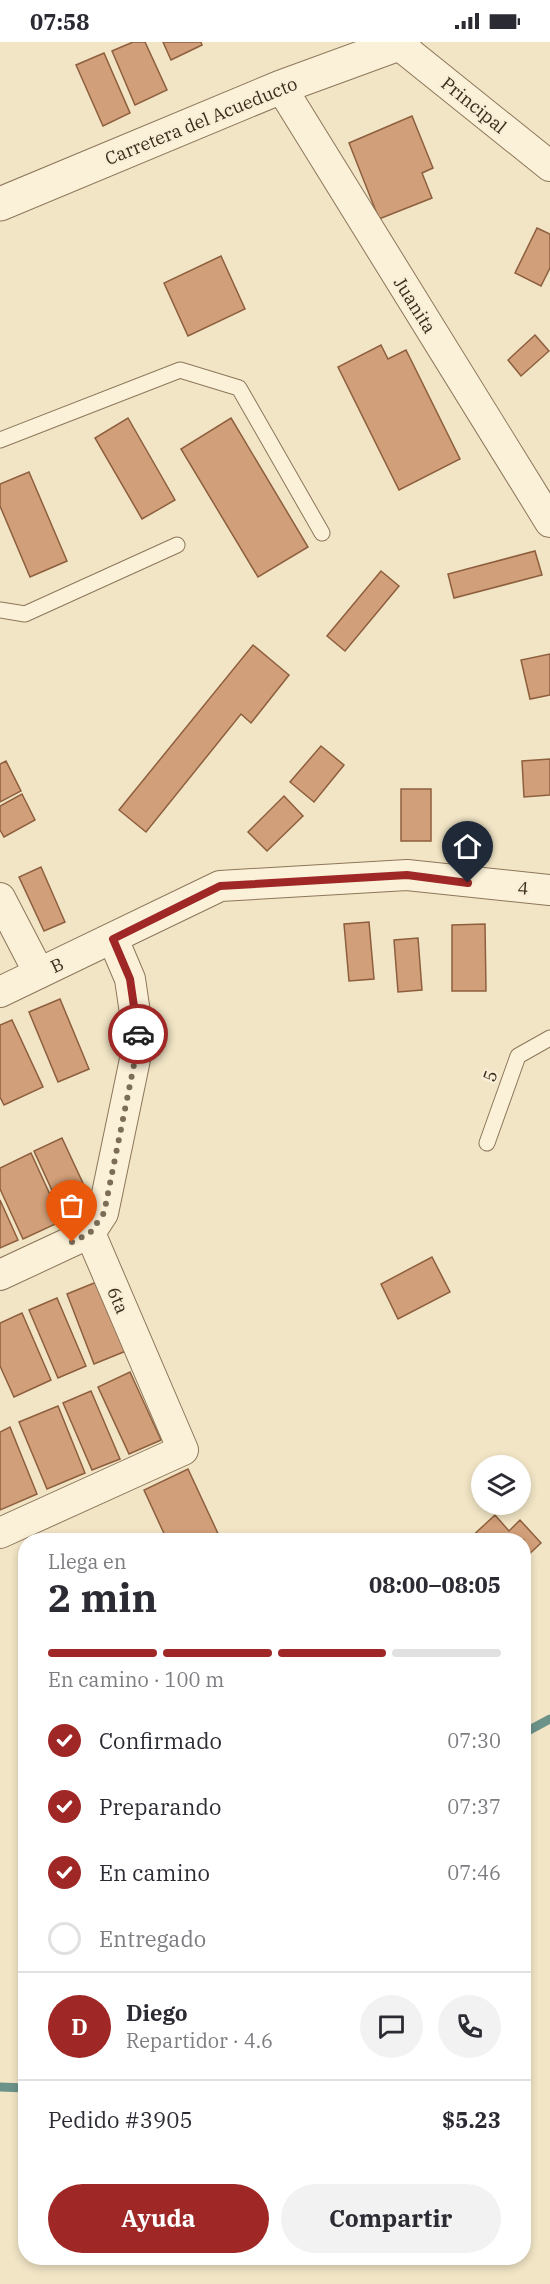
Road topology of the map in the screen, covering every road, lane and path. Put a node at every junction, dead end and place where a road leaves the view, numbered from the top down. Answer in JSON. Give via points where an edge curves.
{"nodes":[{"id":1,"x":401,"y":43,"type":"edge"},
{"id":2,"x":281,"y":87,"type":"junction"},
{"id":3,"x":550,"y":166,"type":"edge"},
{"id":4,"x":0,"y":204,"type":"edge"},
{"id":5,"x":0,"y":440,"type":"edge"},
{"id":6,"x":550,"y":522,"type":"edge"},
{"id":7,"x":322,"y":532,"type":"dead end"},
{"id":8,"x":177,"y":545,"type":"dead end"},
{"id":9,"x":0,"y":610,"type":"edge"},
{"id":10,"x":550,"y":890,"type":"edge"},
{"id":11,"x":0,"y":898,"type":"edge"},
{"id":12,"x":113,"y":939,"type":"junction"},
{"id":13,"x":39,"y":974,"type":"junction"},
{"id":14,"x":0,"y":992,"type":"edge"},
{"id":15,"x":550,"y":1038,"type":"edge"},
{"id":16,"x":487,"y":1143,"type":"dead end"},
{"id":17,"x":90,"y":1233,"type":"junction"},
{"id":18,"x":0,"y":1275,"type":"edge"},
{"id":19,"x":0,"y":1533,"type":"edge"}],
"edges":[{"from":1,"to":2,"type":"street","name":"Carretera del Acueducto"},
{"from":1,"to":3,"type":"street","name":"Principal"},
{"from":2,"to":4,"type":"street","name":"Carretera del Acueducto"},
{"from":2,"to":6,"type":"street","name":"Juanita"},
{"from":5,"to":7,"type":"lane","via":[[180,370],[208,377],[239,388]]},
{"from":8,"to":9,"type":"lane","via":[[25,614]]},
{"from":10,"to":12,"type":"street","name":"4","via":[[407,875],[220,886]]},
{"from":11,"to":13,"type":"street"},
{"from":12,"to":13,"type":"street","name":"B"},
{"from":12,"to":17,"type":"street","via":[[130,979],[139,1040],[104,1213]]},
{"from":13,"to":14,"type":"street","name":"B"},
{"from":15,"to":16,"type":"lane","name":"5","via":[[518,1056]]},
{"from":17,"to":18,"type":"street"},
{"from":17,"to":19,"type":"street","name":"6ta","via":[[183,1450]]}]}
